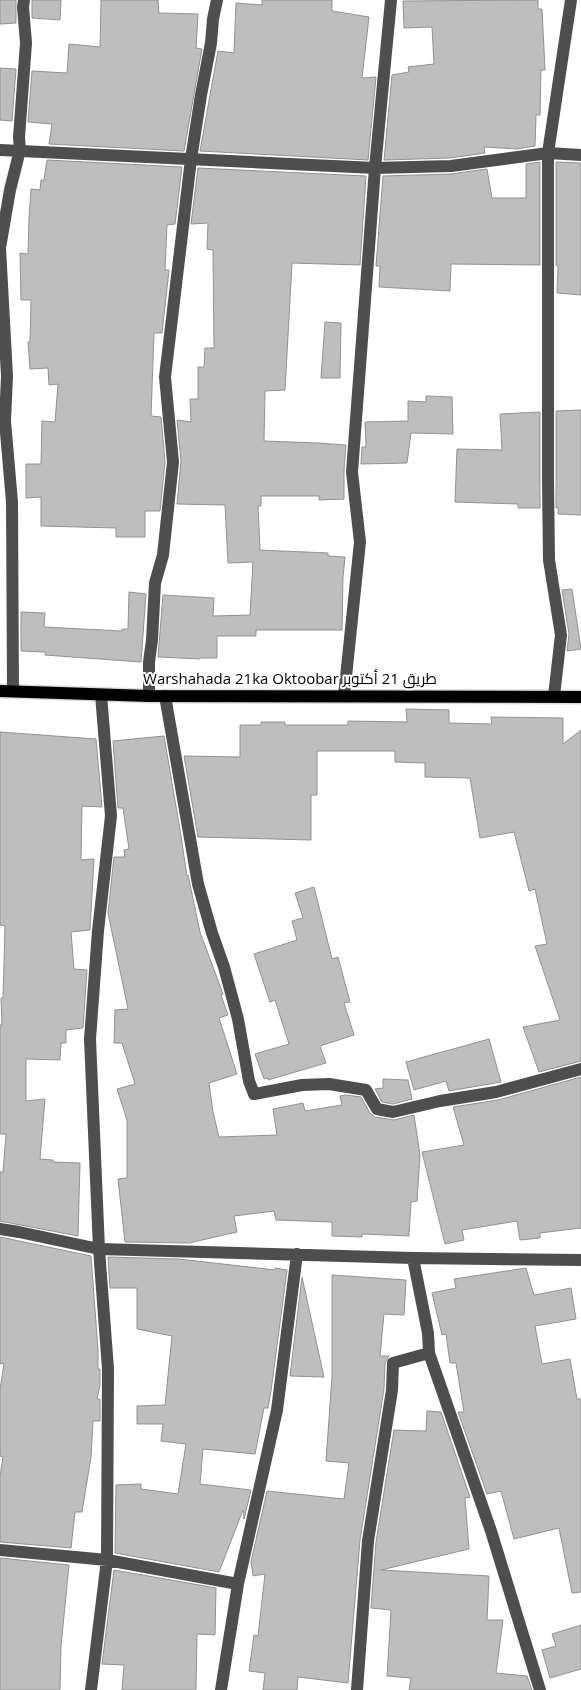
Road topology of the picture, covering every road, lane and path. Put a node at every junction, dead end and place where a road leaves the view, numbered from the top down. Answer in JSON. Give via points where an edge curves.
{"nodes":[{"id":1,"x":24,"y":0,"type":"edge"},
{"id":2,"x":217,"y":0,"type":"edge"},
{"id":3,"x":391,"y":0,"type":"edge"},
{"id":4,"x":571,"y":0,"type":"edge"},
{"id":5,"x":0,"y":150,"type":"edge"},
{"id":6,"x":20,"y":150,"type":"junction"},
{"id":7,"x":548,"y":153,"type":"junction"},
{"id":8,"x":581,"y":155,"type":"edge"},
{"id":9,"x":191,"y":159,"type":"junction"},
{"id":10,"x":375,"y":168,"type":"junction"},
{"id":11,"x":1,"y":266,"type":"edge"},
{"id":12,"x":6,"y":691,"type":"edge"},
{"id":13,"x":101,"y":695,"type":"junction"},
{"id":14,"x":149,"y":696,"type":"junction"},
{"id":15,"x":166,"y":696,"type":"junction"},
{"id":16,"x":344,"y":696,"type":"junction"},
{"id":17,"x":554,"y":696,"type":"junction"},
{"id":18,"x":581,"y":697,"type":"edge"},
{"id":19,"x":581,"y":1069,"type":"edge"},
{"id":20,"x":0,"y":1229,"type":"edge"},
{"id":21,"x":99,"y":1248,"type":"junction"},
{"id":22,"x":297,"y":1254,"type":"junction"},
{"id":23,"x":413,"y":1258,"type":"junction"},
{"id":24,"x":581,"y":1260,"type":"edge"},
{"id":25,"x":429,"y":1353,"type":"junction"},
{"id":26,"x":0,"y":1550,"type":"edge"},
{"id":27,"x":108,"y":1560,"type":"junction"},
{"id":28,"x":238,"y":1584,"type":"junction"},
{"id":29,"x":91,"y":1690,"type":"edge"},
{"id":30,"x":221,"y":1690,"type":"edge"},
{"id":31,"x":357,"y":1690,"type":"edge"},
{"id":32,"x":540,"y":1690,"type":"edge"}],
"edges":[{"from":1,"to":6,"type":"street","via":[[26,43]]},
{"from":2,"to":9,"type":"street"},
{"from":3,"to":10,"type":"street"},
{"from":4,"to":7,"type":"street"},
{"from":5,"to":6,"type":"street"},
{"from":6,"to":9,"type":"street"},
{"from":6,"to":11,"type":"street","via":[[0,248]]},
{"from":7,"to":8,"type":"street"},
{"from":7,"to":10,"type":"street","via":[[451,166]]},
{"from":7,"to":17,"type":"street","via":[[549,560],[561,635]]},
{"from":9,"to":10,"type":"street"},
{"from":9,"to":14,"type":"street","via":[[165,377],[173,462],[163,555],[155,583]]},
{"from":10,"to":16,"type":"street","via":[[352,472],[360,542]]},
{"from":11,"to":12,"type":"street","via":[[7,376],[5,421],[12,502]]},
{"from":12,"to":13,"type":"main road","name":"Warshahada 21ka Oktoobar طريق 21 أكتوبر"},
{"from":13,"to":14,"type":"main road","name":"Warshahada 21ka Oktoobar طريق 21 أكتوبر"},
{"from":13,"to":21,"type":"street","via":[[111,816],[90,1040]]},
{"from":14,"to":15,"type":"main road","name":"Warshahada 21ka Oktoobar طريق 21 أكتوبر"},
{"from":15,"to":16,"type":"main road","name":"Warshahada 21ka Oktoobar طريق 21 أكتوبر"},
{"from":15,"to":19,"type":"street","via":[[198,884],[238,1019],[254,1094],[302,1085],[329,1084],[366,1090],[377,1109],[393,1112],[496,1092]]},
{"from":16,"to":17,"type":"main road","name":"Warshahada 21ka Oktoobar طريق 21 أكتوبر"},
{"from":17,"to":18,"type":"main road","name":"Warshahada 21ka Oktoobar طريق 21 أكتوبر"},
{"from":20,"to":21,"type":"street"},
{"from":21,"to":22,"type":"street"},
{"from":21,"to":27,"type":"street","via":[[108,1369]]},
{"from":22,"to":23,"type":"street"},
{"from":22,"to":28,"type":"street","via":[[277,1410]]},
{"from":23,"to":24,"type":"street"},
{"from":23,"to":25,"type":"street","via":[[428,1332]]},
{"from":25,"to":31,"type":"street","via":[[392,1363],[392,1390],[368,1541]]},
{"from":25,"to":32,"type":"street","via":[[491,1531]]},
{"from":26,"to":27,"type":"street"},
{"from":27,"to":28,"type":"street"},
{"from":27,"to":29,"type":"street"},
{"from":28,"to":30,"type":"street"}]}
